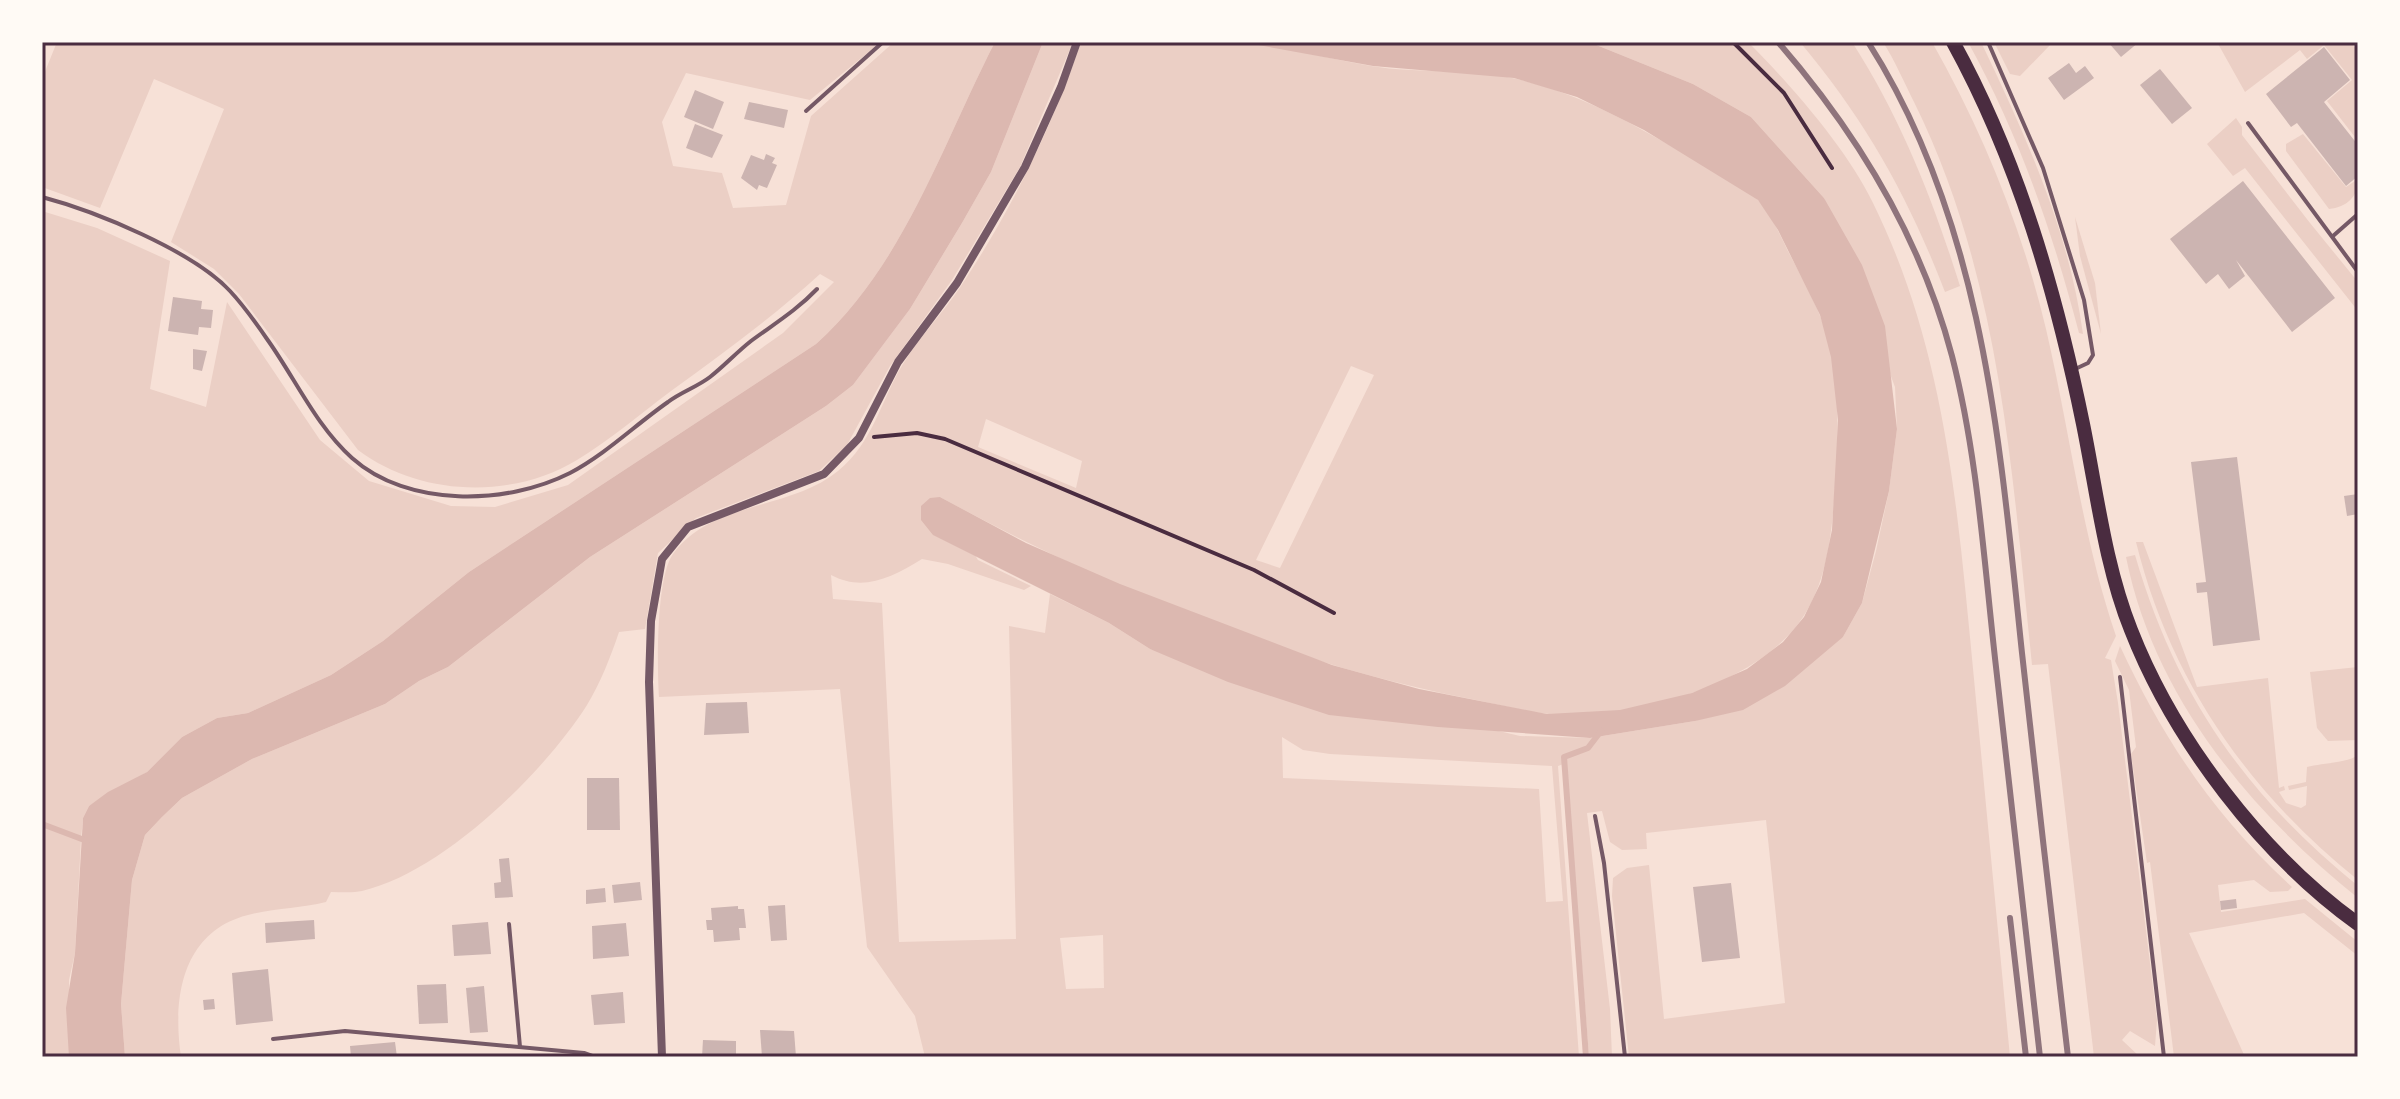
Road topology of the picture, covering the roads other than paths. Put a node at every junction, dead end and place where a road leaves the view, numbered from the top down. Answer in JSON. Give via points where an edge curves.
{"nodes":[{"id":1,"x":883,"y":42,"type":"edge"},
{"id":2,"x":1077,"y":42,"type":"edge"},
{"id":3,"x":1953,"y":42,"type":"edge"},
{"id":4,"x":1988,"y":42,"type":"edge"},
{"id":5,"x":806,"y":111,"type":"dead end"},
{"id":6,"x":2248,"y":123,"type":"dead end"},
{"id":7,"x":42,"y":197,"type":"edge"},
{"id":8,"x":2358,"y":214,"type":"edge"},
{"id":9,"x":2333,"y":236,"type":"junction"},
{"id":10,"x":2358,"y":272,"type":"edge"},
{"id":11,"x":817,"y":289,"type":"dead end"},
{"id":12,"x":2071,"y":371,"type":"junction"},
{"id":13,"x":2120,"y":677,"type":"dead end"},
{"id":14,"x":1595,"y":816,"type":"dead end"},
{"id":15,"x":509,"y":924,"type":"dead end"},
{"id":16,"x":2358,"y":924,"type":"edge"},
{"id":17,"x":273,"y":1039,"type":"dead end"},
{"id":18,"x":520,"y":1047,"type":"junction"},
{"id":19,"x":595,"y":1057,"type":"edge"},
{"id":20,"x":662,"y":1057,"type":"edge"},
{"id":21,"x":1625,"y":1057,"type":"edge"},
{"id":22,"x":2164,"y":1057,"type":"edge"}],
"edges":[{"from":1,"to":5,"type":"lane"},
{"from":2,"to":20,"type":"street","via":[[1025,167],[957,283],[898,362],[859,438],[824,474],[688,527],[662,559],[651,621],[649,682]]},
{"from":3,"to":12,"type":"main road","via":[[2020,192]]},
{"from":4,"to":12,"type":"lane","via":[[2028,129],[2084,300],[2093,355]]},
{"from":6,"to":9,"type":"lane"},
{"from":7,"to":11,"type":"lane","via":[[191,260],[230,290],[353,459],[409,487],[451,496],[519,492],[572,472],[710,377]]},
{"from":8,"to":9,"type":"lane"},
{"from":9,"to":10,"type":"lane"},
{"from":12,"to":16,"type":"main road","via":[[2115,581],[2157,685],[2183,733],[2236,805]]},
{"from":13,"to":22,"type":"lane"},
{"from":14,"to":21,"type":"lane"},
{"from":15,"to":18,"type":"lane"},
{"from":17,"to":18,"type":"lane","via":[[345,1031]]},
{"from":18,"to":19,"type":"lane"}]}
